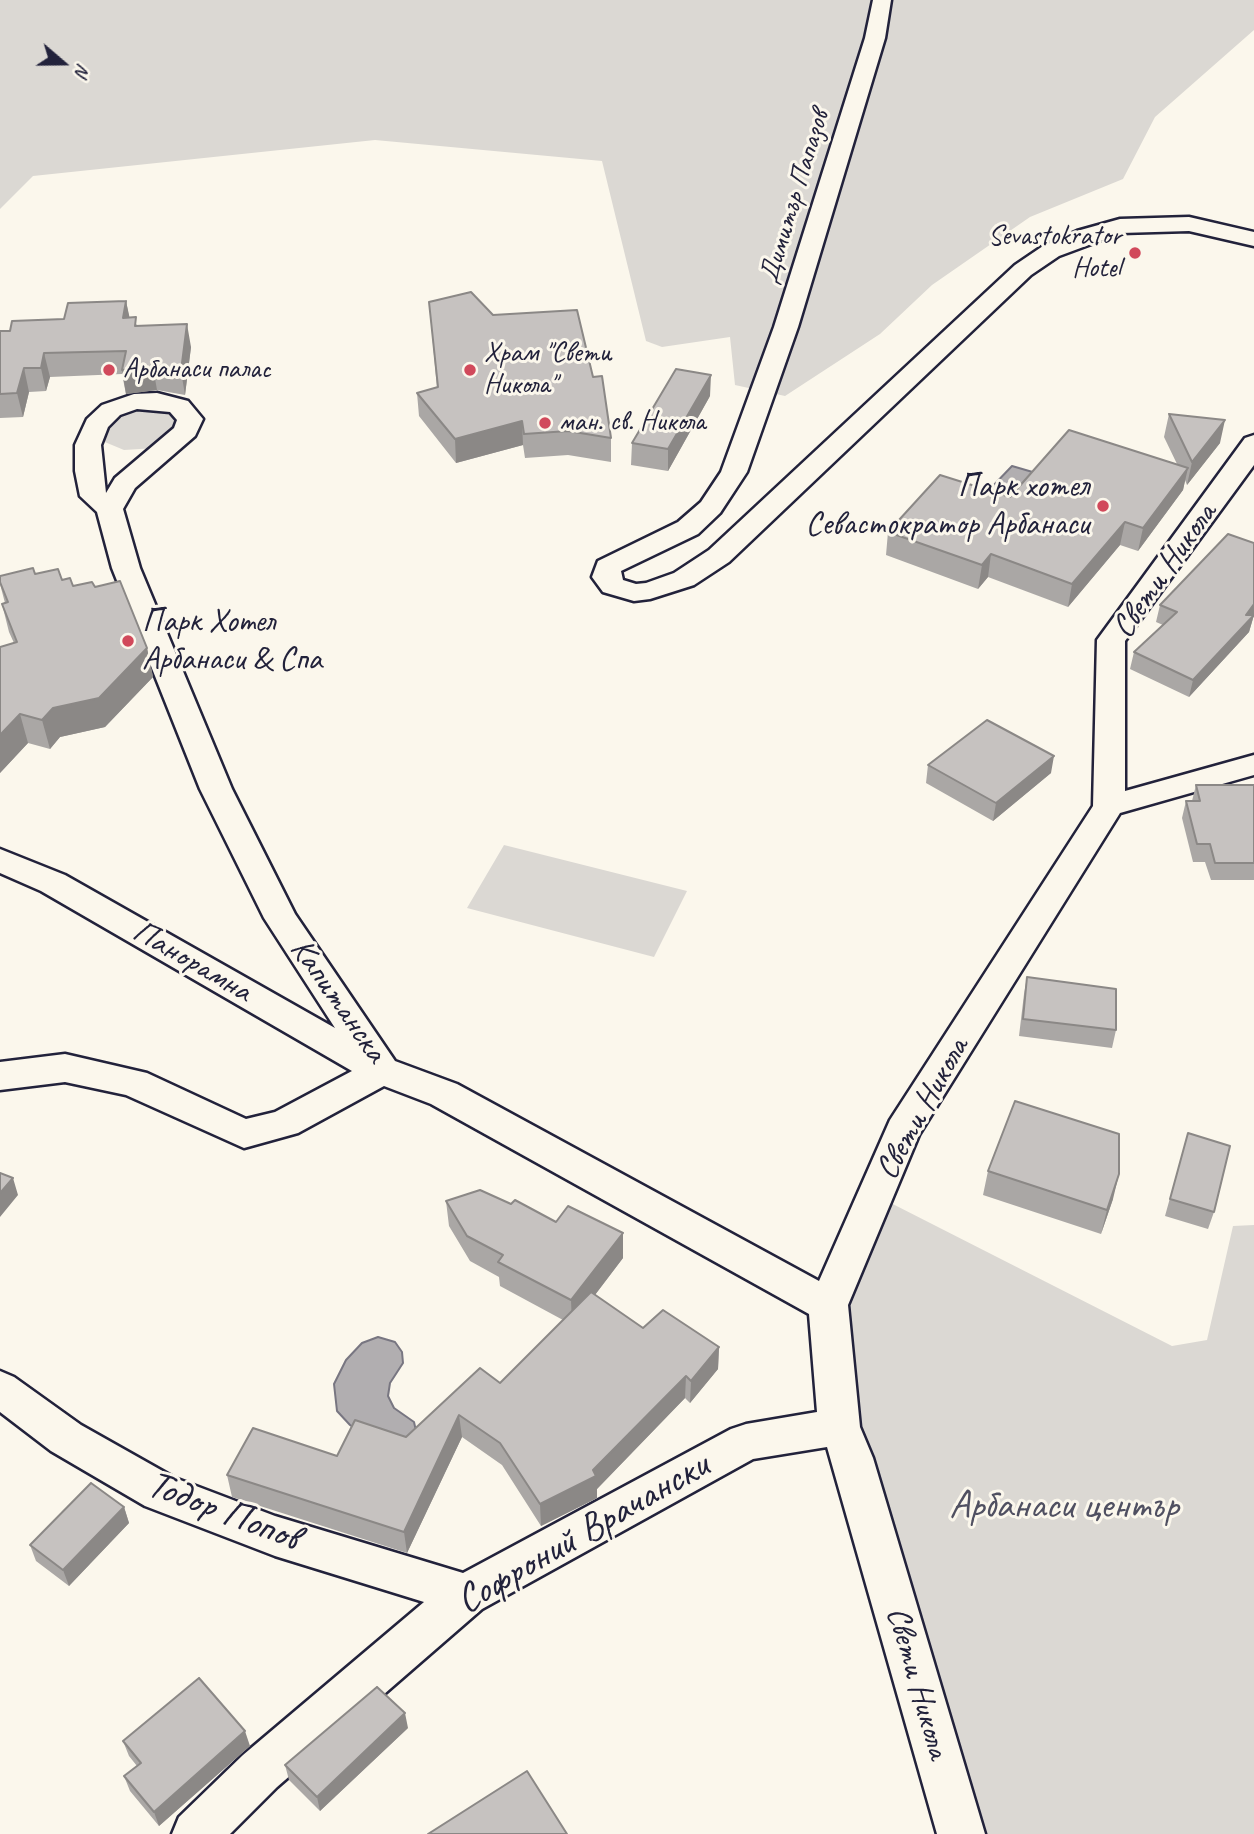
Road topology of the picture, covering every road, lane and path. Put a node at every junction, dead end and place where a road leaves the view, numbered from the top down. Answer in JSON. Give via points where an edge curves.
{"nodes":[{"id":1,"x":883,"y":0,"type":"edge"},
{"id":2,"x":1254,"y":226,"type":"edge"},
{"id":3,"x":1220,"y":229,"type":"junction"},
{"id":4,"x":1254,"y":239,"type":"edge"},
{"id":5,"x":1253,"y":448,"type":"edge"},
{"id":6,"x":110,"y":509,"type":"dead end"},
{"id":7,"x":1254,"y":765,"type":"edge"},
{"id":8,"x":1110,"y":806,"type":"junction"},
{"id":9,"x":0,"y":860,"type":"edge"},
{"id":10,"x":382,"y":1071,"type":"junction"},
{"id":11,"x":0,"y":1076,"type":"edge"},
{"id":12,"x":828,"y":1305,"type":"junction"},
{"id":13,"x":0,"y":1390,"type":"edge"},
{"id":14,"x":839,"y":1427,"type":"junction"},
{"id":15,"x":466,"y":1594,"type":"junction"},
{"id":16,"x":196,"y":1834,"type":"edge"},
{"id":17,"x":961,"y":1834,"type":"edge"}],
"edges":[{"from":1,"to":3,"type":"street","name":"Димитър Папазов","via":[[786,327],[734,472],[710,507],[688,528],[613,562],[606,572],[612,586],[650,592],[684,579],[719,556],[1023,270],[1051,251],[1120,226],[1189,224]]},
{"from":2,"to":3,"type":"street"},
{"from":3,"to":4,"type":"street"},
{"from":5,"to":8,"type":"street","name":"Свети Никола","via":[[1111,640]]},
{"from":6,"to":10,"type":"street","name":"Капитанска","via":[[126,568],[216,789],[281,918]]},
{"from":7,"to":8,"type":"street"},
{"from":8,"to":12,"type":"street","name":"Свети Никола","via":[[903,1130]]},
{"from":9,"to":10,"type":"street","name":"Панорамна","via":[[53,883]]},
{"from":10,"to":11,"type":"street","via":[[285,1123],[244,1134],[134,1083],[65,1068]]},
{"from":10,"to":12,"type":"street","name":"Капитанска","via":[[444,1094]]},
{"from":12,"to":14,"type":"street","name":"Свети Никола"},
{"from":13,"to":15,"type":"street","name":"Тодор Попов","via":[[66,1438],[160,1492],[275,1536]]},
{"from":14,"to":15,"type":"street","name":"Софроний Врачански","via":[[746,1442]]},
{"from":14,"to":17,"type":"street","name":"Свети Никола","via":[[852,1458]]},
{"from":15,"to":16,"type":"street","name":"Софроний Врачански","via":[[260,1771]]}]}
